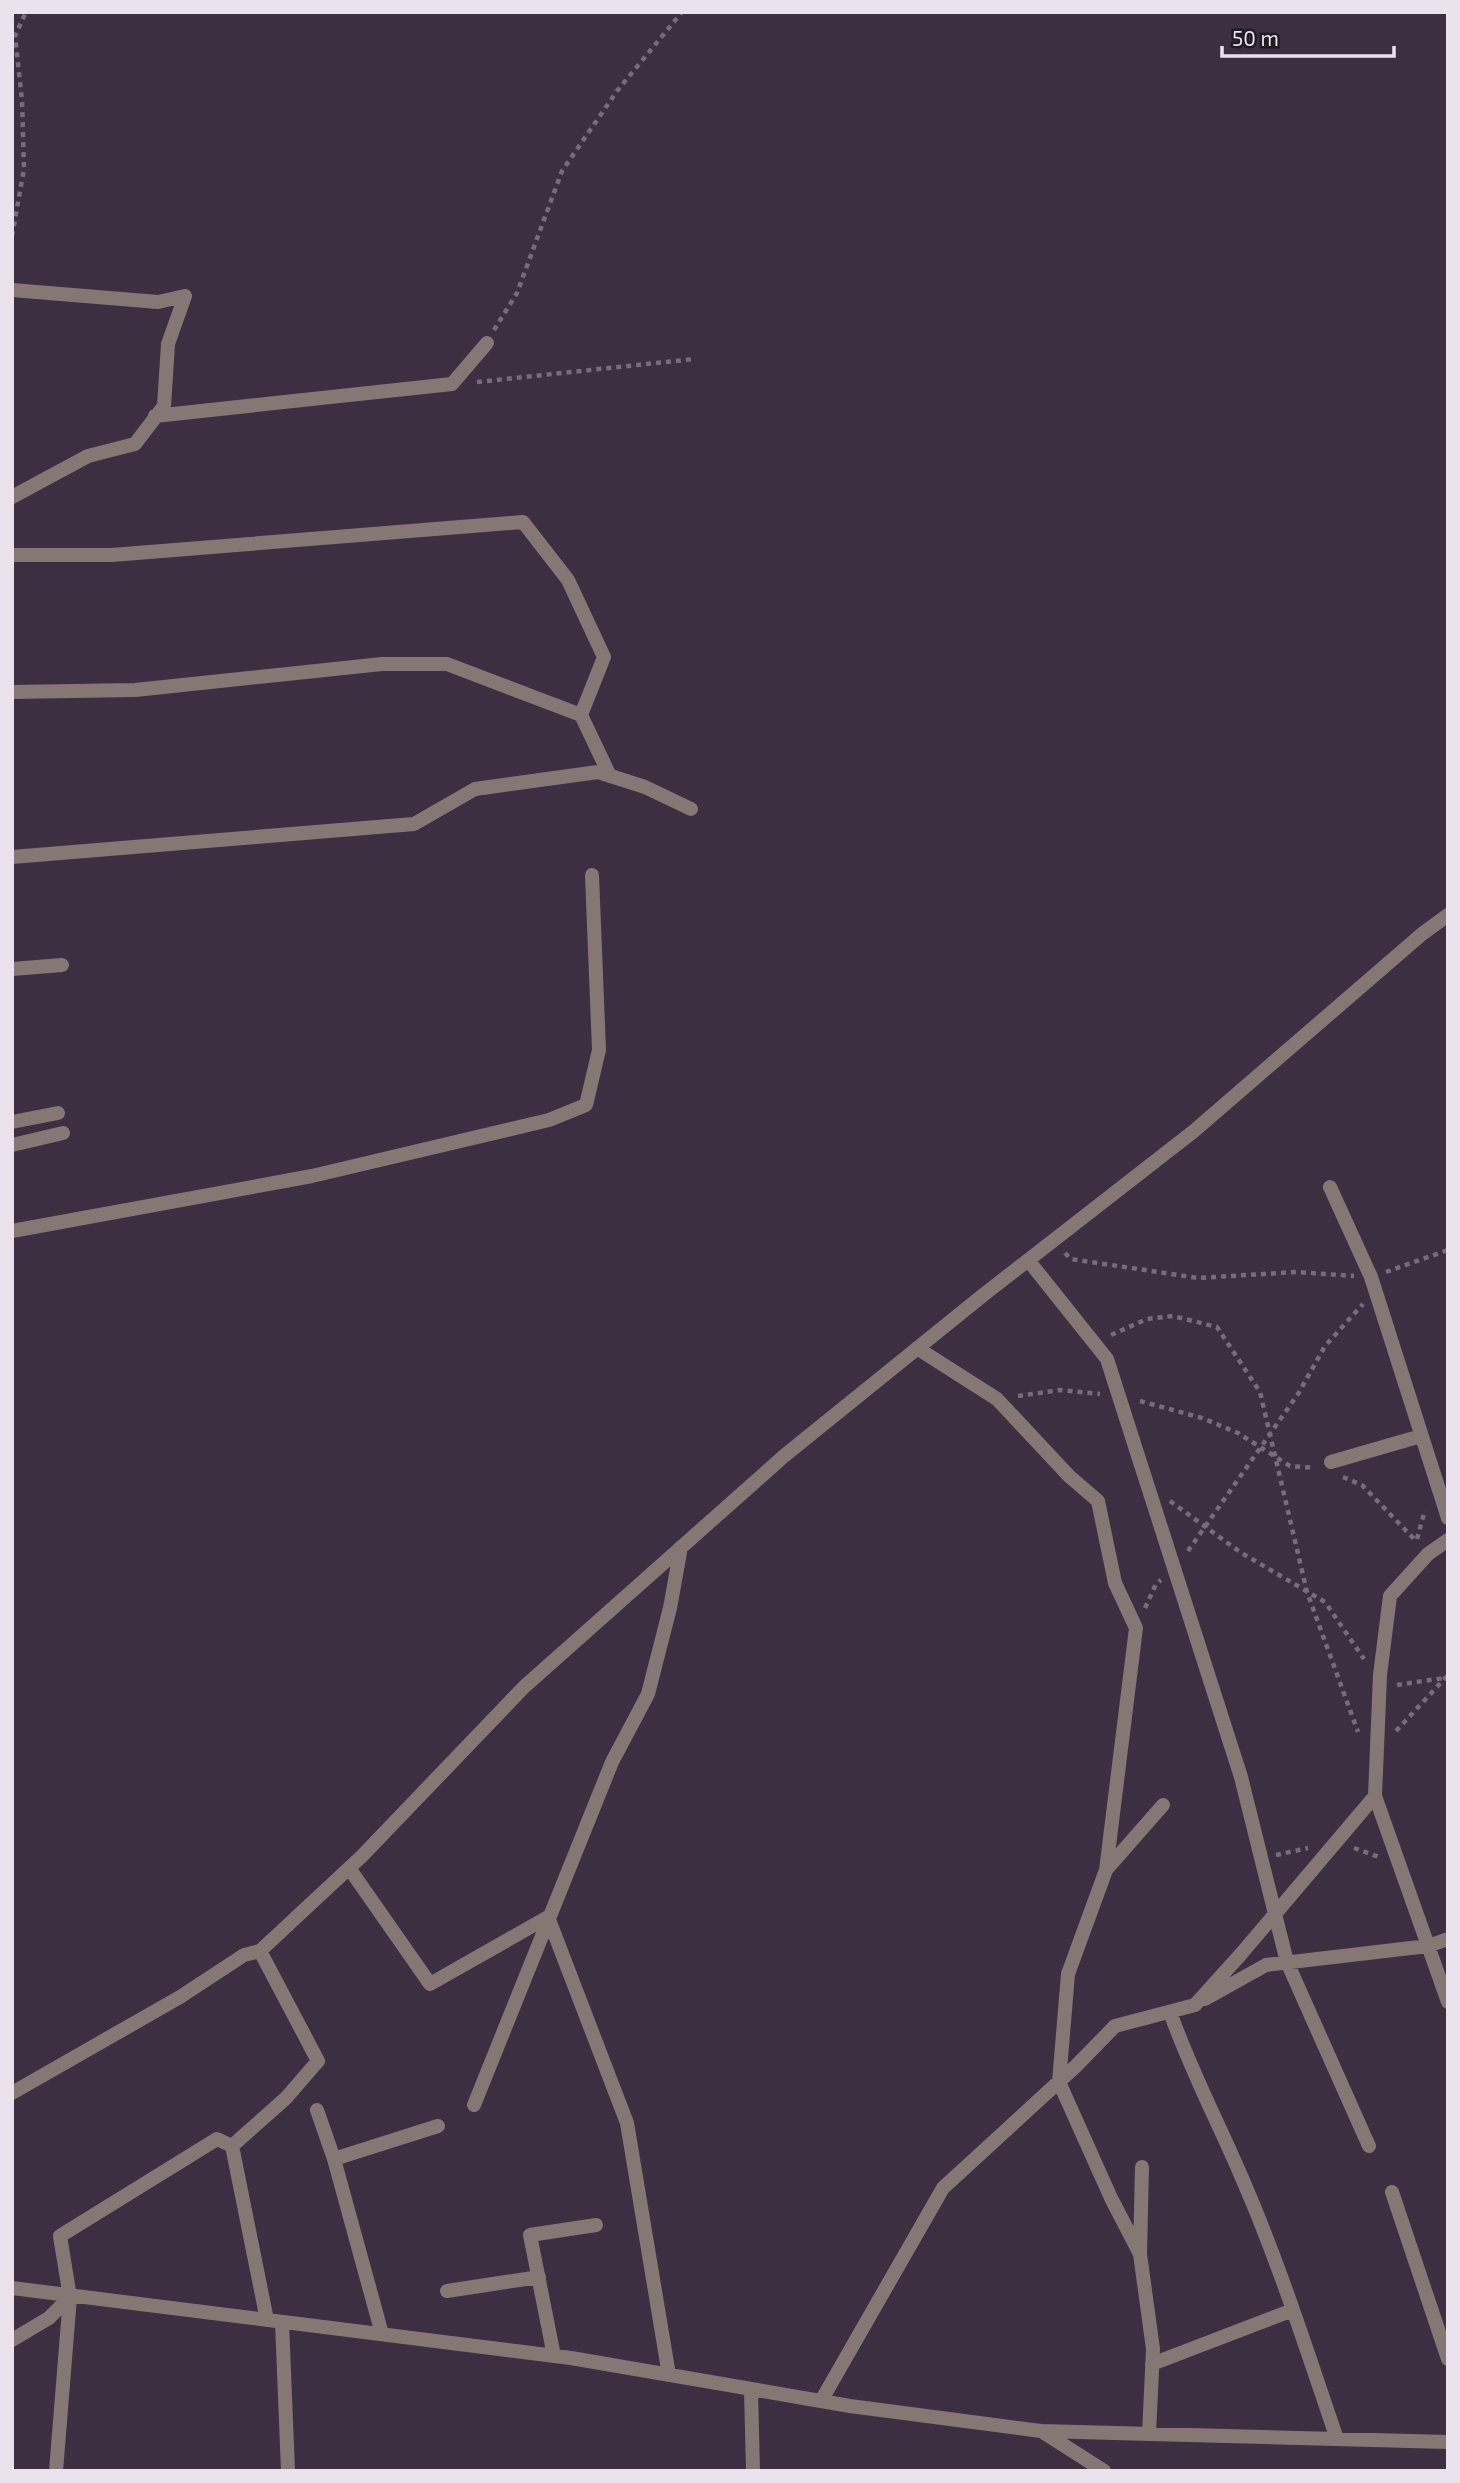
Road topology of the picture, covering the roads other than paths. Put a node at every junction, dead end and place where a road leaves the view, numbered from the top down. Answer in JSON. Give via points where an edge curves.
{"nodes":[{"id":1,"x":12,"y":290,"type":"edge"},
{"id":2,"x":486,"y":343,"type":"road end"},
{"id":3,"x":155,"y":416,"type":"junction"},
{"id":4,"x":12,"y":497,"type":"edge"},
{"id":5,"x":12,"y":555,"type":"edge"},
{"id":6,"x":12,"y":692,"type":"edge"},
{"id":7,"x":581,"y":715,"type":"junction"},
{"id":8,"x":610,"y":776,"type":"junction"},
{"id":9,"x":691,"y":809,"type":"dead end"},
{"id":10,"x":12,"y":858,"type":"edge"},
{"id":11,"x":592,"y":875,"type":"dead end"},
{"id":12,"x":1448,"y":915,"type":"edge"},
{"id":13,"x":62,"y":965,"type":"dead end"},
{"id":14,"x":12,"y":969,"type":"edge"},
{"id":15,"x":58,"y":1113,"type":"dead end"},
{"id":16,"x":12,"y":1122,"type":"edge"},
{"id":17,"x":63,"y":1133,"type":"dead end"},
{"id":18,"x":12,"y":1145,"type":"edge"},
{"id":19,"x":1330,"y":1187,"type":"dead end"},
{"id":20,"x":12,"y":1231,"type":"edge"},
{"id":21,"x":1028,"y":1260,"type":"junction"},
{"id":22,"x":917,"y":1348,"type":"junction"},
{"id":23,"x":1421,"y":1436,"type":"junction"},
{"id":24,"x":1329,"y":1468,"type":"road end"},
{"id":25,"x":1448,"y":1518,"type":"edge"},
{"id":26,"x":1448,"y":1540,"type":"edge"},
{"id":27,"x":681,"y":1547,"type":"junction"},
{"id":28,"x":1375,"y":1796,"type":"junction"},
{"id":29,"x":1163,"y":1805,"type":"dead end"},
{"id":30,"x":349,"y":1868,"type":"junction"},
{"id":31,"x":1106,"y":1870,"type":"junction"},
{"id":32,"x":1275,"y":1913,"type":"junction"},
{"id":33,"x":548,"y":1917,"type":"junction"},
{"id":34,"x":1448,"y":1939,"type":"edge"},
{"id":35,"x":1428,"y":1946,"type":"junction"},
{"id":36,"x":260,"y":1951,"type":"junction"},
{"id":37,"x":1287,"y":1962,"type":"junction"},
{"id":38,"x":1448,"y":2001,"type":"edge"},
{"id":39,"x":1195,"y":2005,"type":"junction"},
{"id":40,"x":1170,"y":2011,"type":"junction"},
{"id":41,"x":1059,"y":2082,"type":"junction"},
{"id":42,"x":12,"y":2093,"type":"edge"},
{"id":43,"x":474,"y":2105,"type":"dead end"},
{"id":44,"x":317,"y":2110,"type":"dead end"},
{"id":45,"x":438,"y":2126,"type":"dead end"},
{"id":46,"x":232,"y":2146,"type":"junction"},
{"id":47,"x":1369,"y":2146,"type":"dead end"},
{"id":48,"x":334,"y":2159,"type":"junction"},
{"id":49,"x":1142,"y":2167,"type":"dead end"},
{"id":50,"x":1392,"y":2192,"type":"dead end"},
{"id":51,"x":596,"y":2225,"type":"dead end"},
{"id":52,"x":1140,"y":2254,"type":"junction"},
{"id":53,"x":539,"y":2277,"type":"junction"},
{"id":54,"x":12,"y":2288,"type":"edge"},
{"id":55,"x":447,"y":2291,"type":"dead end"},
{"id":56,"x":70,"y":2297,"type":"junction"},
{"id":57,"x":1293,"y":2310,"type":"junction"},
{"id":58,"x":267,"y":2320,"type":"junction"},
{"id":59,"x":282,"y":2322,"type":"junction"},
{"id":60,"x":382,"y":2334,"type":"junction"},
{"id":61,"x":12,"y":2340,"type":"edge"},
{"id":62,"x":554,"y":2356,"type":"junction"},
{"id":63,"x":1448,"y":2359,"type":"edge"},
{"id":64,"x":1152,"y":2364,"type":"junction"},
{"id":65,"x":669,"y":2375,"type":"junction"},
{"id":66,"x":751,"y":2389,"type":"junction"},
{"id":67,"x":821,"y":2401,"type":"junction"},
{"id":68,"x":1041,"y":2431,"type":"junction"},
{"id":69,"x":1149,"y":2434,"type":"junction"},
{"id":70,"x":1338,"y":2439,"type":"junction"},
{"id":71,"x":1448,"y":2442,"type":"edge"},
{"id":72,"x":56,"y":2471,"type":"edge"},
{"id":73,"x":288,"y":2471,"type":"edge"},
{"id":74,"x":753,"y":2471,"type":"edge"},
{"id":75,"x":1104,"y":2471,"type":"edge"}],
"edges":[{"from":1,"to":3,"type":"street","via":[[158,302],[185,296],[168,344],[164,406]]},
{"from":2,"to":3,"type":"street","via":[[452,384]]},
{"from":3,"to":4,"type":"street","via":[[135,443],[88,456]]},
{"from":5,"to":7,"type":"street","via":[[111,555],[523,522],[568,580],[604,657]]},
{"from":6,"to":7,"type":"street","via":[[135,690],[382,664],[447,664]]},
{"from":7,"to":8,"type":"street"},
{"from":8,"to":9,"type":"street"},
{"from":8,"to":10,"type":"street","via":[[598,772],[475,789],[414,824]]},
{"from":11,"to":20,"type":"street","via":[[599,1050],[586,1105],[549,1120],[312,1176]]},
{"from":12,"to":21,"type":"street","via":[[1194,1131]]},
{"from":13,"to":14,"type":"street"},
{"from":15,"to":16,"type":"street"},
{"from":17,"to":18,"type":"street"},
{"from":19,"to":23,"type":"street","via":[[1373,1284]]},
{"from":21,"to":22,"type":"street"},
{"from":21,"to":32,"type":"street","via":[[1107,1359],[1241,1777]]},
{"from":22,"to":27,"type":"street"},
{"from":22,"to":31,"type":"street","via":[[997,1398],[1098,1501],[1115,1583],[1136,1628]]},
{"from":23,"to":24,"type":"street"},
{"from":23,"to":25,"type":"street"},
{"from":26,"to":28,"type":"street","via":[[1428,1553],[1390,1596],[1380,1675]]},
{"from":27,"to":30,"type":"street","via":[[524,1687]]},
{"from":27,"to":33,"type":"street","via":[[648,1693],[611,1762]]},
{"from":28,"to":32,"type":"street"},
{"from":28,"to":35,"type":"street"},
{"from":29,"to":31,"type":"street"},
{"from":30,"to":33,"type":"street","via":[[430,1984]]},
{"from":30,"to":36,"type":"street"},
{"from":31,"to":41,"type":"street","via":[[1068,1974]]},
{"from":32,"to":37,"type":"street"},
{"from":32,"to":39,"type":"street"},
{"from":33,"to":43,"type":"street"},
{"from":33,"to":65,"type":"street","via":[[627,2123]]},
{"from":34,"to":35,"type":"street"},
{"from":35,"to":37,"type":"street"},
{"from":35,"to":38,"type":"street"},
{"from":36,"to":42,"type":"street","via":[[244,1955]]},
{"from":36,"to":46,"type":"street","via":[[318,2062]]},
{"from":37,"to":39,"type":"street","via":[[1266,1965]]},
{"from":37,"to":47,"type":"street"},
{"from":39,"to":40,"type":"street"},
{"from":40,"to":41,"type":"street","via":[[1115,2026]]},
{"from":40,"to":57,"type":"street"},
{"from":41,"to":52,"type":"street"},
{"from":41,"to":67,"type":"street","via":[[943,2188]]},
{"from":44,"to":48,"type":"street"},
{"from":45,"to":48,"type":"street"},
{"from":46,"to":56,"type":"street","via":[[218,2139],[60,2236]]},
{"from":46,"to":58,"type":"street"},
{"from":48,"to":60,"type":"street"},
{"from":49,"to":52,"type":"street"},
{"from":50,"to":63,"type":"street"},
{"from":51,"to":53,"type":"street","via":[[530,2235]]},
{"from":52,"to":64,"type":"street"},
{"from":53,"to":55,"type":"street"},
{"from":53,"to":62,"type":"street"},
{"from":54,"to":56,"type":"street"},
{"from":56,"to":58,"type":"street"},
{"from":56,"to":61,"type":"street","via":[[49,2318]]},
{"from":56,"to":72,"type":"street"},
{"from":57,"to":64,"type":"street"},
{"from":57,"to":70,"type":"street"},
{"from":58,"to":59,"type":"street"},
{"from":59,"to":60,"type":"street"},
{"from":59,"to":73,"type":"street"},
{"from":60,"to":62,"type":"street"},
{"from":62,"to":65,"type":"street"},
{"from":64,"to":69,"type":"street"},
{"from":65,"to":66,"type":"street"},
{"from":66,"to":67,"type":"street"},
{"from":66,"to":74,"type":"street"},
{"from":67,"to":68,"type":"street"},
{"from":68,"to":69,"type":"street"},
{"from":68,"to":75,"type":"street"},
{"from":69,"to":70,"type":"street"},
{"from":70,"to":71,"type":"street"}]}
